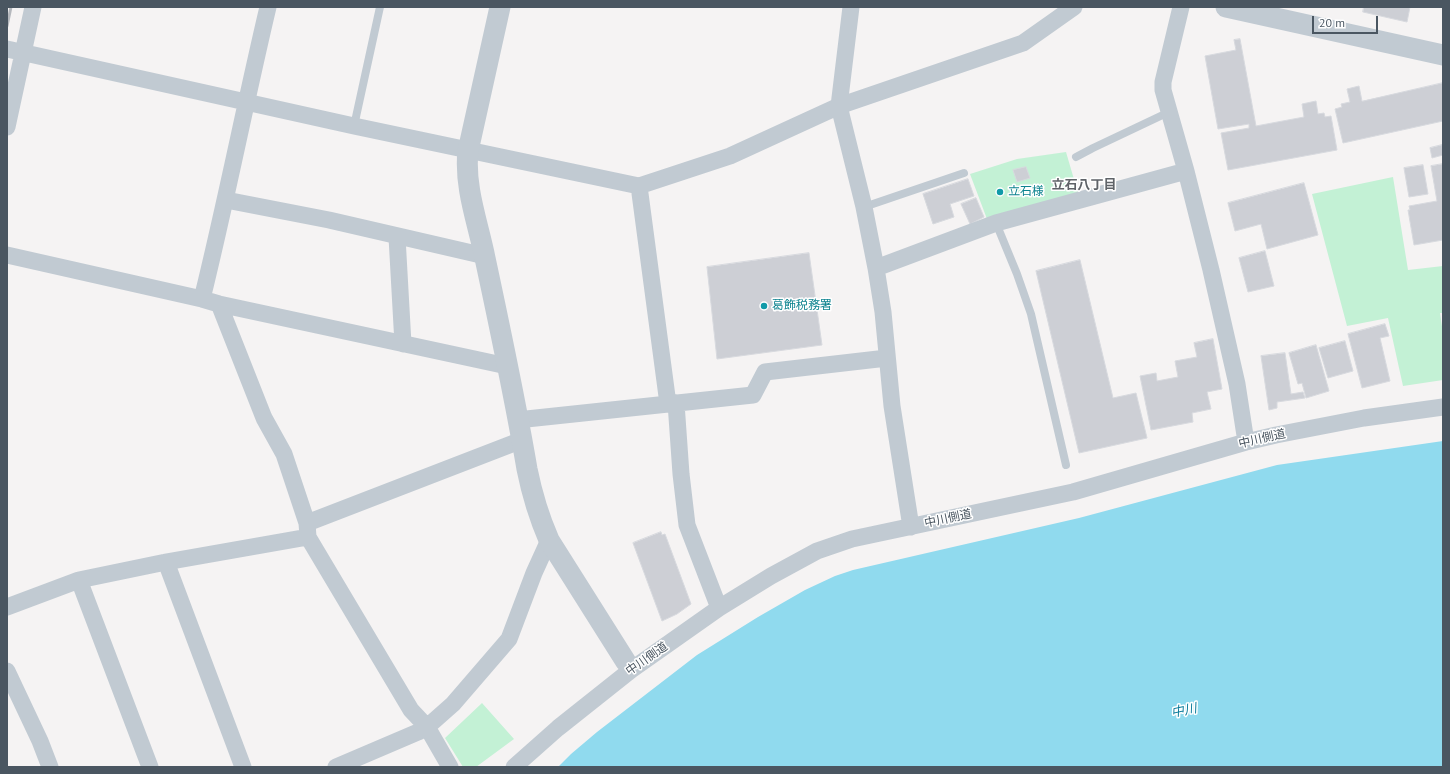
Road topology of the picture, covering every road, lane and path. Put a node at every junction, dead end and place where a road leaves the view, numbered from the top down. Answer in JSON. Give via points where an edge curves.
{"nodes":[{"id":1,"x":33,"y":7,"type":"edge"},
{"id":2,"x":268,"y":7,"type":"edge"},
{"id":3,"x":380,"y":7,"type":"edge"},
{"id":4,"x":500,"y":7,"type":"edge"},
{"id":5,"x":851,"y":7,"type":"edge"},
{"id":6,"x":1074,"y":7,"type":"edge"},
{"id":7,"x":1181,"y":7,"type":"edge"},
{"id":8,"x":1226,"y":7,"type":"edge"},
{"id":9,"x":15,"y":51,"type":"edge"},
{"id":10,"x":1443,"y":55,"type":"edge"},
{"id":11,"x":246,"y":102,"type":"junction"},
{"id":12,"x":838,"y":106,"type":"junction"},
{"id":13,"x":1169,"y":112,"type":"junction"},
{"id":14,"x":354,"y":126,"type":"junction"},
{"id":15,"x":7,"y":127,"type":"edge"},
{"id":16,"x":468,"y":151,"type":"junction"},
{"id":17,"x":1076,"y":157,"type":"dead end"},
{"id":18,"x":1186,"y":171,"type":"junction"},
{"id":19,"x":964,"y":173,"type":"dead end"},
{"id":20,"x":639,"y":186,"type":"junction"},
{"id":21,"x":226,"y":200,"type":"junction"},
{"id":22,"x":864,"y":207,"type":"junction"},
{"id":23,"x":996,"y":223,"type":"junction"},
{"id":24,"x":397,"y":237,"type":"junction"},
{"id":25,"x":7,"y":255,"type":"edge"},
{"id":26,"x":485,"y":256,"type":"junction"},
{"id":27,"x":876,"y":268,"type":"junction"},
{"id":28,"x":202,"y":299,"type":"junction"},
{"id":29,"x":219,"y":304,"type":"junction"},
{"id":30,"x":403,"y":344,"type":"junction"},
{"id":31,"x":887,"y":358,"type":"junction"},
{"id":32,"x":507,"y":366,"type":"junction"},
{"id":33,"x":672,"y":403,"type":"junction"},
{"id":34,"x":1443,"y":407,"type":"edge"},
{"id":35,"x":517,"y":420,"type":"junction"},
{"id":36,"x":522,"y":440,"type":"junction"},
{"id":37,"x":1246,"y":442,"type":"junction"},
{"id":38,"x":1066,"y":465,"type":"dead end"},
{"id":39,"x":911,"y":527,"type":"junction"},
{"id":40,"x":308,"y":530,"type":"junction"},
{"id":41,"x":549,"y":540,"type":"junction"},
{"id":42,"x":166,"y":562,"type":"junction"},
{"id":43,"x":79,"y":580,"type":"junction"},
{"id":44,"x":7,"y":607,"type":"edge"},
{"id":45,"x":720,"y":608,"type":"junction"},
{"id":46,"x":628,"y":666,"type":"junction"},
{"id":47,"x":7,"y":672,"type":"edge"},
{"id":48,"x":427,"y":727,"type":"junction"},
{"id":49,"x":50,"y":767,"type":"edge"},
{"id":50,"x":150,"y":767,"type":"edge"},
{"id":51,"x":243,"y":767,"type":"edge"},
{"id":52,"x":336,"y":767,"type":"edge"},
{"id":53,"x":450,"y":767,"type":"edge"},
{"id":54,"x":514,"y":767,"type":"edge"}],
"edges":[{"from":1,"to":9,"type":"street"},
{"from":2,"to":11,"type":"street"},
{"from":3,"to":14,"type":"lane"},
{"from":4,"to":16,"type":"street"},
{"from":5,"to":12,"type":"street"},
{"from":6,"to":12,"type":"street","via":[[1024,43]]},
{"from":7,"to":13,"type":"street","via":[[1163,82]]},
{"from":8,"to":10,"type":"street"},
{"from":9,"to":11,"type":"street"},
{"from":9,"to":15,"type":"street"},
{"from":11,"to":14,"type":"street"},
{"from":11,"to":21,"type":"street"},
{"from":12,"to":20,"type":"street","via":[[730,156]]},
{"from":12,"to":22,"type":"street"},
{"from":13,"to":17,"type":"lane"},
{"from":13,"to":18,"type":"street"},
{"from":14,"to":16,"type":"street"},
{"from":16,"to":20,"type":"street"},
{"from":16,"to":26,"type":"street","via":[[470,188]]},
{"from":18,"to":23,"type":"street"},
{"from":18,"to":37,"type":"street","via":[[1237,384]]},
{"from":19,"to":22,"type":"lane"},
{"from":20,"to":33,"type":"street"},
{"from":21,"to":24,"type":"street","via":[[329,220]]},
{"from":21,"to":28,"type":"street"},
{"from":22,"to":27,"type":"street"},
{"from":23,"to":27,"type":"street"},
{"from":23,"to":38,"type":"lane","via":[[1031,314]]},
{"from":24,"to":26,"type":"street"},
{"from":24,"to":30,"type":"street"},
{"from":25,"to":28,"type":"street"},
{"from":26,"to":32,"type":"street"},
{"from":27,"to":31,"type":"street"},
{"from":28,"to":29,"type":"street"},
{"from":29,"to":30,"type":"street"},
{"from":29,"to":40,"type":"street","via":[[264,418],[284,454]]},
{"from":30,"to":32,"type":"street"},
{"from":31,"to":33,"type":"street","via":[[765,372],[753,395]]},
{"from":31,"to":39,"type":"street"},
{"from":32,"to":35,"type":"street"},
{"from":33,"to":35,"type":"street"},
{"from":33,"to":45,"type":"street","via":[[687,525]]},
{"from":34,"to":37,"type":"street","name":"中川側道","via":[[1364,418]]},
{"from":35,"to":36,"type":"street"},
{"from":36,"to":40,"type":"street"},
{"from":36,"to":41,"type":"street","via":[[533,499]]},
{"from":37,"to":39,"type":"street","name":"中川側道","via":[[1073,492]]},
{"from":39,"to":45,"type":"street","name":"中川側道","via":[[852,539],[817,551]]},
{"from":40,"to":42,"type":"street"},
{"from":40,"to":48,"type":"street","via":[[410,710]]},
{"from":41,"to":46,"type":"street"},
{"from":41,"to":48,"type":"street","via":[[509,640],[453,704]]},
{"from":42,"to":43,"type":"street"},
{"from":42,"to":51,"type":"street"},
{"from":43,"to":44,"type":"street"},
{"from":43,"to":50,"type":"street"},
{"from":45,"to":46,"type":"street","name":"中川側道"},
{"from":46,"to":54,"type":"street","name":"中川側道"},
{"from":47,"to":49,"type":"street"},
{"from":48,"to":52,"type":"street"},
{"from":48,"to":53,"type":"street"}]}
